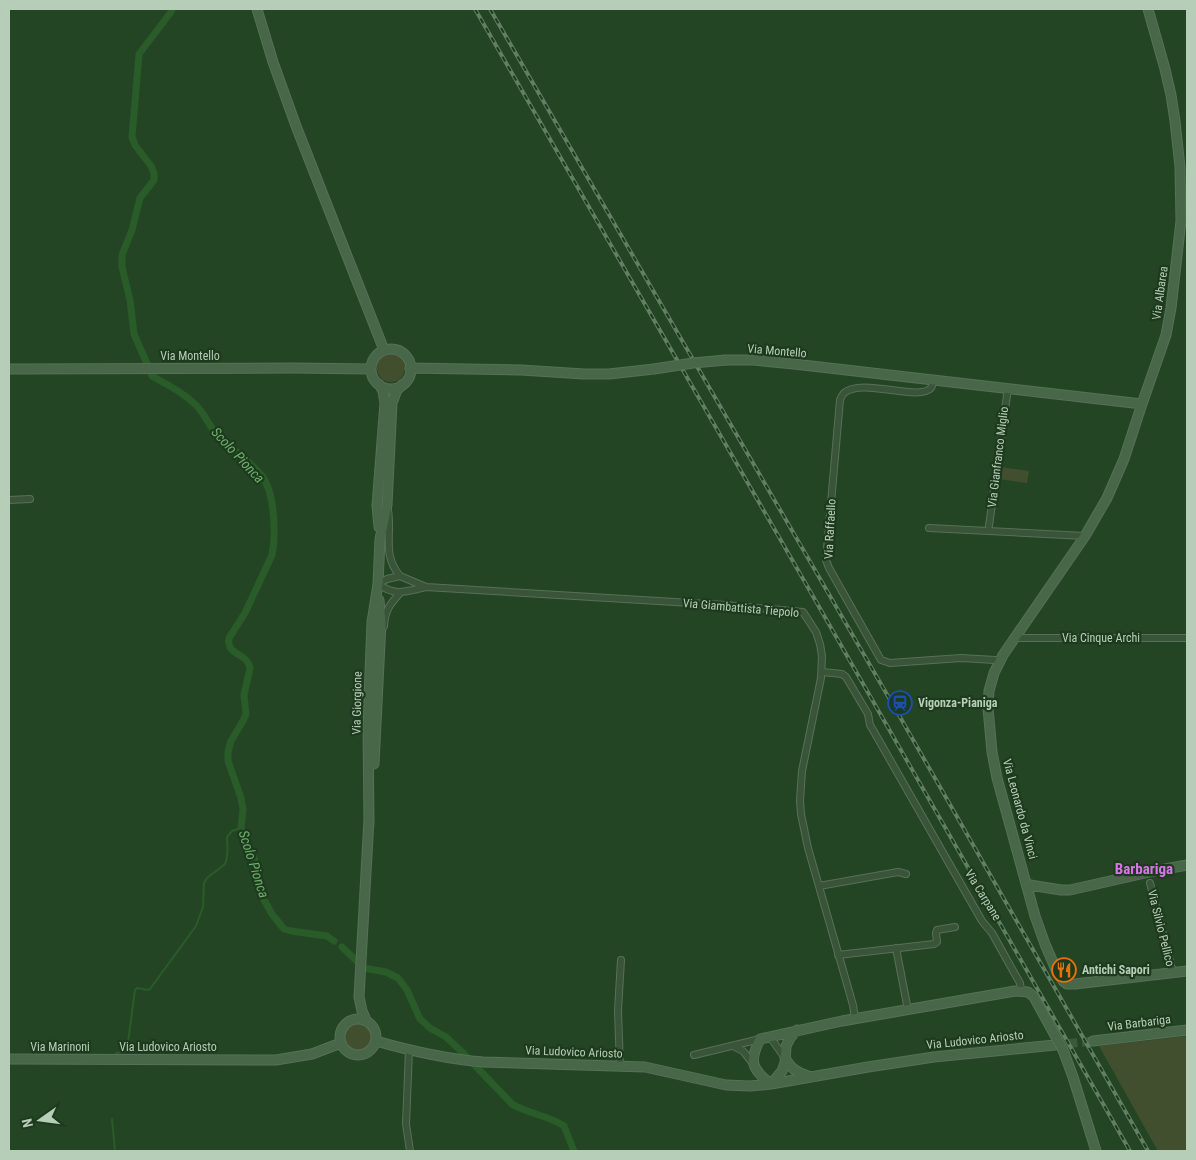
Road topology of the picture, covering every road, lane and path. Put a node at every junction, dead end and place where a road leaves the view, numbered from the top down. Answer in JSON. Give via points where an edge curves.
{"nodes":[{"id":1,"x":257,"y":9,"type":"edge"},
{"id":2,"x":1148,"y":9,"type":"edge"},
{"id":3,"x":1177,"y":263,"type":"junction"},
{"id":4,"x":1187,"y":265,"type":"edge"},
{"id":5,"x":384,"y":350,"type":"junction"},
{"id":6,"x":410,"y":368,"type":"junction"},
{"id":7,"x":9,"y":369,"type":"edge"},
{"id":8,"x":371,"y":369,"type":"junction"},
{"id":9,"x":934,"y":380,"type":"junction"},
{"id":10,"x":379,"y":384,"type":"junction"},
{"id":11,"x":403,"y":384,"type":"junction"},
{"id":12,"x":1008,"y":388,"type":"junction"},
{"id":13,"x":1142,"y":404,"type":"junction"},
{"id":14,"x":30,"y":499,"type":"dead end"},
{"id":15,"x":9,"y":500,"type":"edge"},
{"id":16,"x":386,"y":505,"type":"junction"},
{"id":17,"x":989,"y":526,"type":"dead end"},
{"id":18,"x":929,"y":528,"type":"dead end"},
{"id":19,"x":1086,"y":536,"type":"junction"},
{"id":20,"x":380,"y":539,"type":"junction"},
{"id":21,"x":1067,"y":563,"type":"joint"},
{"id":22,"x":400,"y":576,"type":"junction"},
{"id":23,"x":378,"y":584,"type":"junction"},
{"id":24,"x":426,"y":587,"type":"junction"},
{"id":25,"x":401,"y":592,"type":"junction"},
{"id":26,"x":1015,"y":638,"type":"junction"},
{"id":27,"x":1187,"y":638,"type":"edge"},
{"id":28,"x":1000,"y":661,"type":"junction"},
{"id":29,"x":822,"y":672,"type":"junction"},
{"id":30,"x":375,"y":735,"type":"junction"},
{"id":31,"x":369,"y":824,"type":"junction"},
{"id":32,"x":1187,"y":865,"type":"edge"},
{"id":33,"x":906,"y":874,"type":"dead end"},
{"id":34,"x":1150,"y":883,"type":"dead end"},
{"id":35,"x":1027,"y":885,"type":"junction"},
{"id":36,"x":819,"y":886,"type":"junction"},
{"id":37,"x":955,"y":927,"type":"dead end"},
{"id":38,"x":896,"y":948,"type":"junction"},
{"id":39,"x":838,"y":955,"type":"junction"},
{"id":40,"x":620,"y":960,"type":"dead end"},
{"id":41,"x":1187,"y":971,"type":"edge"},
{"id":42,"x":1173,"y":972,"type":"junction"},
{"id":43,"x":1021,"y":991,"type":"junction"},
{"id":44,"x":359,"y":997,"type":"junction"},
{"id":45,"x":908,"y":1010,"type":"junction"},
{"id":46,"x":855,"y":1018,"type":"junction"},
{"id":47,"x":366,"y":1020,"type":"junction"},
{"id":48,"x":348,"y":1022,"type":"junction"},
{"id":49,"x":797,"y":1030,"type":"junction"},
{"id":50,"x":1187,"y":1030,"type":"edge"},
{"id":51,"x":770,"y":1037,"type":"junction"},
{"id":52,"x":760,"y":1039,"type":"junction"},
{"id":53,"x":376,"y":1041,"type":"junction"},
{"id":54,"x":1093,"y":1041,"type":"tunnel mouth"},
{"id":55,"x":341,"y":1043,"type":"junction"},
{"id":56,"x":1058,"y":1044,"type":"junction"},
{"id":57,"x":733,"y":1046,"type":"junction"},
{"id":58,"x":409,"y":1050,"type":"junction"},
{"id":59,"x":694,"y":1055,"type":"dead end"},
{"id":60,"x":785,"y":1058,"type":"junction"},
{"id":61,"x":9,"y":1059,"type":"edge"},
{"id":62,"x":112,"y":1059,"type":"joint"},
{"id":63,"x":620,"y":1066,"type":"junction"},
{"id":64,"x":754,"y":1067,"type":"junction"},
{"id":65,"x":810,"y":1077,"type":"junction"},
{"id":66,"x":770,"y":1084,"type":"junction"},
{"id":67,"x":742,"y":1086,"type":"junction"},
{"id":68,"x":410,"y":1151,"type":"edge"},
{"id":69,"x":1096,"y":1151,"type":"edge"}],
"edges":[{"from":1,"to":5,"type":"street","via":[[296,126]]},
{"from":2,"to":3,"type":"street","name":"Via Albarea","via":[[1165,69],[1178,144],[1181,221]]},
{"from":3,"to":4,"type":"street"},
{"from":3,"to":13,"type":"street","name":"Via Albarea","via":[[1166,335]]},
{"from":5,"to":6,"type":"street","via":[[400,351]]},
{"from":5,"to":8,"type":"street","via":[[374,358]]},
{"from":6,"to":9,"type":"street","name":"Via Montello","bridge":true,"via":[[609,374],[726,360],[780,362]]},
{"from":6,"to":11,"type":"street"},
{"from":7,"to":8,"type":"street","name":"Via Montello"},
{"from":8,"to":10,"type":"street"},
{"from":9,"to":12,"type":"street","name":"Via Montello"},
{"from":9,"to":28,"type":"street","name":"Via Raffaello","via":[[931,388],[921,392],[857,388],[844,393],[840,400],[826,560],[881,660],[890,663],[961,658]]},
{"from":10,"to":11,"type":"street","via":[[393,388]]},
{"from":10,"to":20,"type":"street","name":"Via Giorgione","via":[[385,403],[377,506]]},
{"from":11,"to":16,"type":"street","name":"Via Giorgione","via":[[392,404]]},
{"from":12,"to":13,"type":"street","name":"Via Montello"},
{"from":12,"to":17,"type":"street","name":"Via Gianfranco Miglio"},
{"from":13,"to":19,"type":"street","name":"Via Albarea","via":[[1115,482]]},
{"from":14,"to":15,"type":"street"},
{"from":16,"to":20,"type":"street","name":"Via Giorgione"},
{"from":16,"to":22,"type":"street","via":[[389,556]]},
{"from":18,"to":19,"type":"street"},
{"from":19,"to":21,"type":"street","name":"Via Albarea"},
{"from":20,"to":23,"type":"street","name":"Via Giorgione"},
{"from":21,"to":26,"type":"street","name":"Via Leonardo da Vinci"},
{"from":22,"to":23,"type":"street"},
{"from":22,"to":24,"type":"street","name":"Via Giambattista Tiepolo"},
{"from":23,"to":25,"type":"street","via":[[392,592]]},
{"from":23,"to":30,"type":"street","name":"Via Giorgione","via":[[381,623]]},
{"from":23,"to":31,"type":"street","name":"Via Giorgione","via":[[370,658]]},
{"from":24,"to":25,"type":"street","name":"Via Giambattista Tiepolo"},
{"from":24,"to":29,"type":"street","name":"Via Giambattista Tiepolo","via":[[803,612],[820,644]]},
{"from":25,"to":30,"type":"street","name":"Via Giorgione","via":[[386,612],[384,623],[380,711]]},
{"from":26,"to":27,"type":"street","name":"Via Cinque Archi"},
{"from":26,"to":28,"type":"street","name":"Via Leonardo da Vinci"},
{"from":28,"to":35,"type":"street","name":"Via Leonardo da Vinci","via":[[989,691],[990,735],[997,778]]},
{"from":29,"to":36,"type":"street","name":"Via Giambattista Tiepolo","via":[[802,771],[800,801]]},
{"from":29,"to":43,"type":"street","name":"Via Carpane","via":[[846,677],[868,714],[870,725],[1020,983]]},
{"from":30,"to":31,"type":"street","name":"Via Giorgione"},
{"from":31,"to":44,"type":"street","name":"Via Giorgione"},
{"from":32,"to":35,"type":"street","via":[[1070,890]]},
{"from":33,"to":36,"type":"street","via":[[898,872]]},
{"from":34,"to":42,"type":"street","name":"Via Silvio Pellico"},
{"from":35,"to":42,"type":"street","name":"Via Leonardo da Vinci","via":[[1045,944],[1057,972],[1067,984]]},
{"from":36,"to":39,"type":"street","name":"Via Giambattista Tiepolo"},
{"from":37,"to":38,"type":"street","via":[[937,930],[937,942],[934,944]]},
{"from":38,"to":39,"type":"street"},
{"from":38,"to":45,"type":"street"},
{"from":39,"to":46,"type":"street","name":"Via Giambattista Tiepolo"},
{"from":40,"to":63,"type":"street"},
{"from":41,"to":42,"type":"street"},
{"from":43,"to":45,"type":"street"},
{"from":43,"to":56,"type":"street","name":"Via Carpane","via":[[1034,997]]},
{"from":44,"to":47,"type":"street","name":"Via Giorgione"},
{"from":44,"to":48,"type":"street","name":"Via Giorgione"},
{"from":45,"to":46,"type":"street"},
{"from":46,"to":49,"type":"street"},
{"from":47,"to":48,"type":"street"},
{"from":47,"to":53,"type":"street","via":[[375,1029]]},
{"from":48,"to":55,"type":"street","via":[[341,1031]]},
{"from":49,"to":51,"type":"street"},
{"from":49,"to":60,"type":"street","via":[[786,1046]]},
{"from":50,"to":54,"type":"street","name":"Via Barbariga"},
{"from":51,"to":52,"type":"street"},
{"from":51,"to":60,"type":"street"},
{"from":52,"to":57,"type":"street"},
{"from":52,"to":64,"type":"street","via":[[754,1050]]},
{"from":53,"to":55,"type":"street","via":[[370,1051],[359,1055],[348,1052]]},
{"from":53,"to":58,"type":"street","name":"Via Ludovico Ariosto"},
{"from":55,"to":62,"type":"street","name":"Via Ludovico Ariosto","via":[[312,1054],[276,1060]]},
{"from":56,"to":65,"type":"street","name":"Via Ludovico Ariosto","via":[[934,1057]]},
{"from":56,"to":69,"type":"street","name":"Via Carpane","via":[[1074,1080]]},
{"from":57,"to":59,"type":"street"},
{"from":57,"to":64,"type":"street","via":[[743,1052]]},
{"from":58,"to":63,"type":"street","name":"Via Ludovico Ariosto","via":[[483,1062]]},
{"from":58,"to":68,"type":"street","via":[[406,1124]]},
{"from":60,"to":65,"type":"street","via":[[790,1067]]},
{"from":60,"to":66,"type":"street","via":[[782,1071]]},
{"from":61,"to":62,"type":"street","name":"Via Marinoni"},
{"from":63,"to":67,"type":"street","name":"Via Ludovico Ariosto","via":[[645,1067]]},
{"from":64,"to":66,"type":"street"},
{"from":64,"to":67,"type":"street","via":[[754,1076]]},
{"from":65,"to":66,"type":"street","name":"Via Ludovico Ariosto"},
{"from":66,"to":67,"type":"street","name":"Via Ludovico Ariosto"}]}
